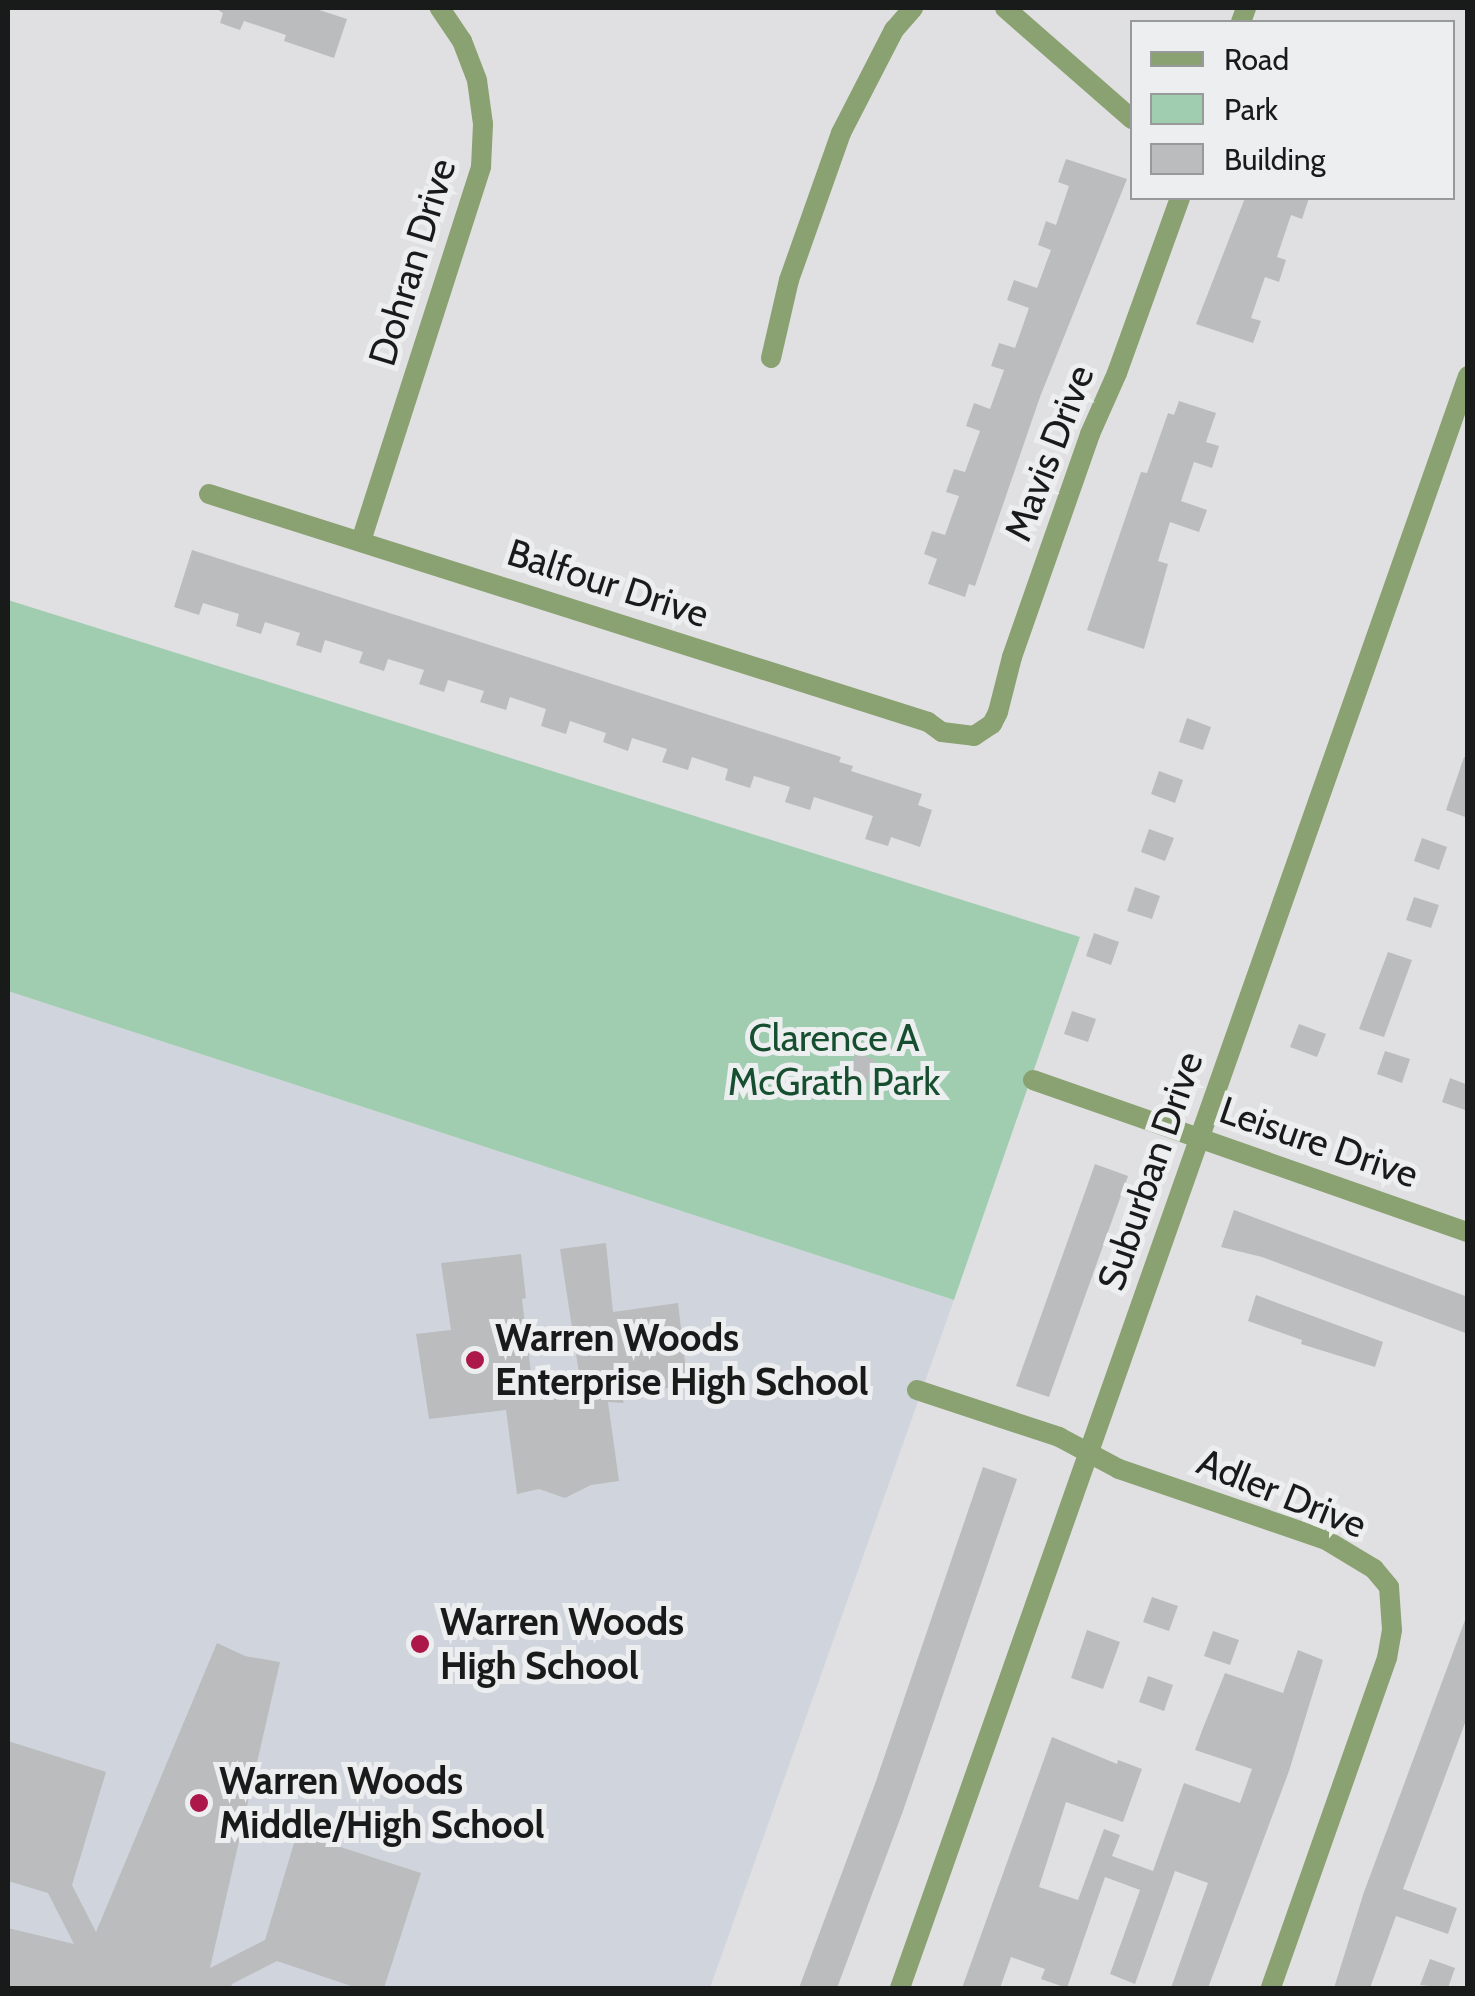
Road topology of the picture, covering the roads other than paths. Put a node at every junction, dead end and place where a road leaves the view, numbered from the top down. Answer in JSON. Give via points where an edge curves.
{"nodes":[{"id":1,"x":913,"y":8,"type":"edge"},
{"id":2,"x":1004,"y":8,"type":"edge"},
{"id":3,"x":447,"y":10,"type":"edge"},
{"id":4,"x":1130,"y":117,"type":"edge"},
{"id":5,"x":1179,"y":200,"type":"edge"},
{"id":6,"x":771,"y":358,"type":"dead end"},
{"id":7,"x":1468,"y":376,"type":"edge"},
{"id":8,"x":209,"y":494,"type":"dead end"},
{"id":9,"x":360,"y":541,"type":"junction"},
{"id":10,"x":984,"y":732,"type":"joint"},
{"id":11,"x":1034,"y":1080,"type":"dead end"},
{"id":12,"x":1199,"y":1137,"type":"junction"},
{"id":13,"x":1468,"y":1232,"type":"edge"},
{"id":14,"x":917,"y":1390,"type":"dead end"},
{"id":15,"x":1089,"y":1452,"type":"junction"},
{"id":16,"x":900,"y":1988,"type":"edge"},
{"id":17,"x":1271,"y":1988,"type":"edge"}],
"edges":[{"from":1,"to":6,"type":"street","via":[[894,30],[841,133],[788,280]]},
{"from":2,"to":4,"type":"street"},
{"from":3,"to":9,"type":"street","name":"Dohran Drive","via":[[478,80],[480,167]]},
{"from":5,"to":10,"type":"street","name":"Mavis Drive","via":[[1090,434],[998,712]]},
{"from":7,"to":12,"type":"street","name":"Suburban Drive"},
{"from":8,"to":9,"type":"street","name":"Balfour Drive"},
{"from":9,"to":10,"type":"street","name":"Balfour Drive","via":[[928,722],[942,732]]},
{"from":11,"to":12,"type":"street","name":"Leisure Drive"},
{"from":12,"to":13,"type":"street","name":"Leisure Drive"},
{"from":12,"to":15,"type":"street","name":"Suburban Drive"},
{"from":14,"to":15,"type":"street","name":"Adler Drive"},
{"from":15,"to":16,"type":"street","name":"Suburban Drive"},
{"from":15,"to":17,"type":"street","name":"Adler Drive","via":[[1119,1469],[1326,1540],[1374,1568],[1389,1587],[1387,1658]]}]}
